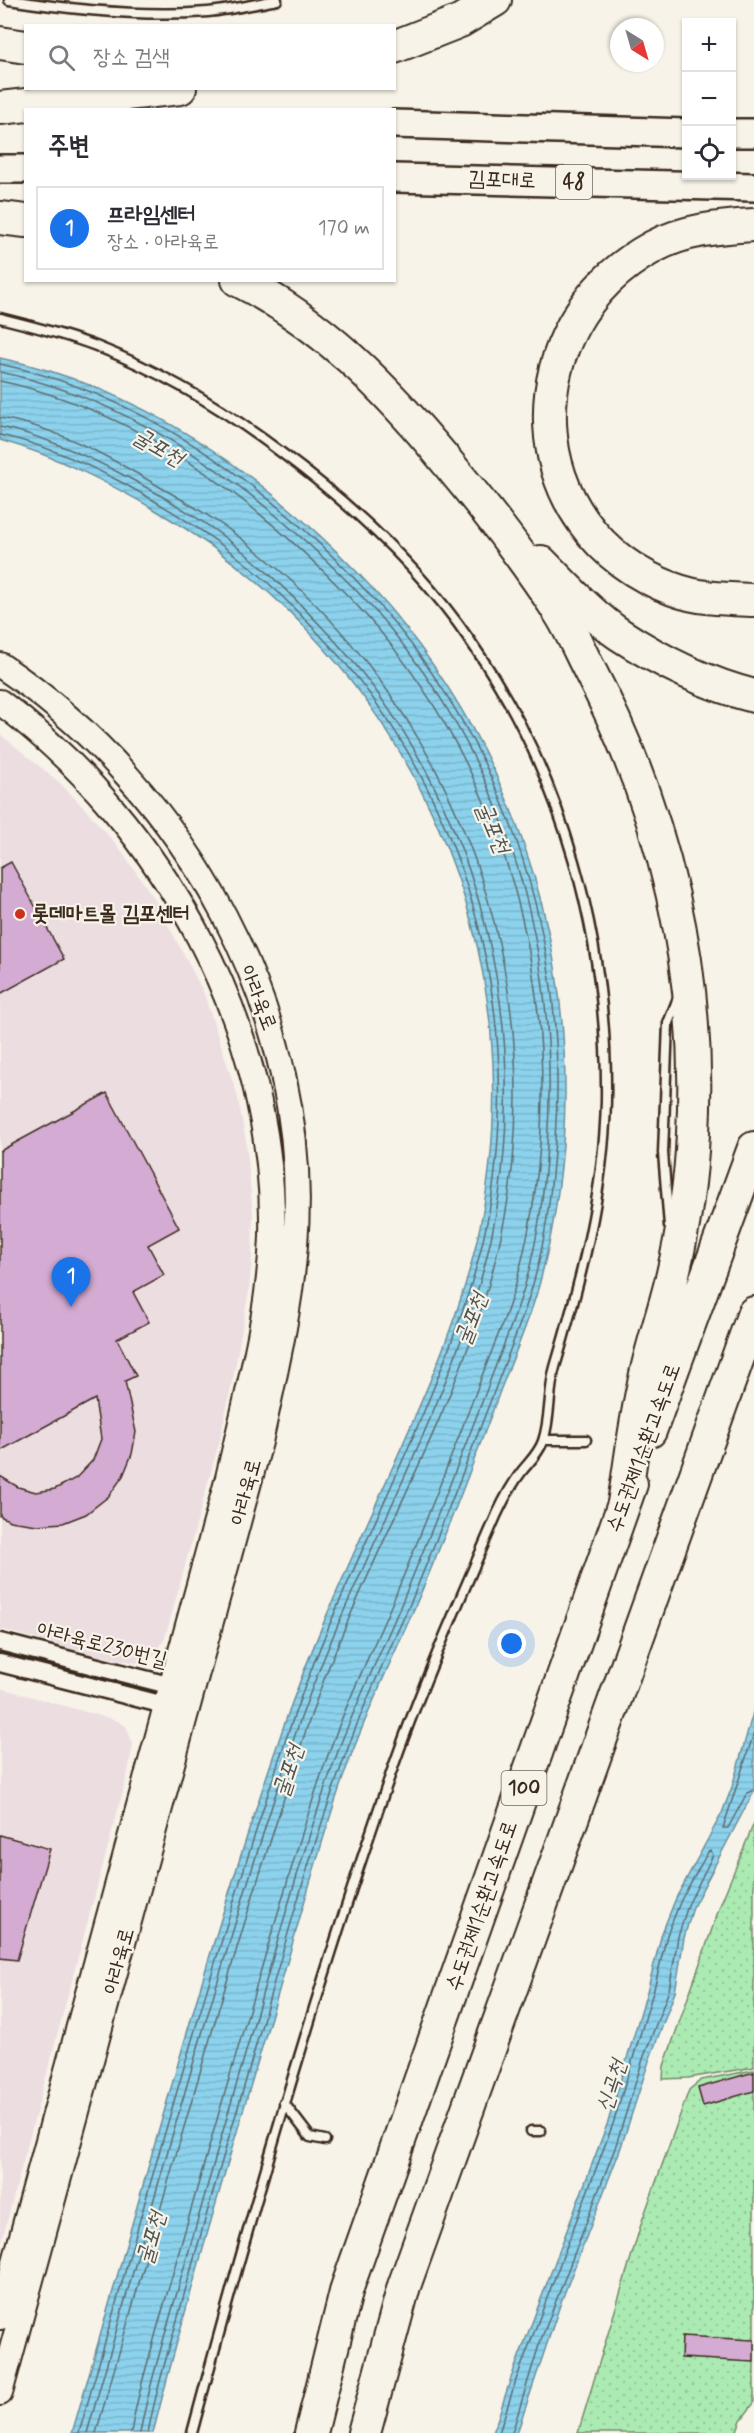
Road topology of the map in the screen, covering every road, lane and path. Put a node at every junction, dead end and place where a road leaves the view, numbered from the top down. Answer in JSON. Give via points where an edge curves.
{"nodes":[{"id":1,"x":9,"y":0,"type":"edge"},
{"id":2,"x":277,"y":0,"type":"edge"},
{"id":3,"x":495,"y":0,"type":"edge"},
{"id":4,"x":0,"y":43,"type":"edge"},
{"id":5,"x":396,"y":46,"type":"edge"},
{"id":6,"x":24,"y":47,"type":"edge"},
{"id":7,"x":163,"y":90,"type":"edge"},
{"id":8,"x":0,"y":109,"type":"edge"},
{"id":9,"x":24,"y":112,"type":"edge"},
{"id":10,"x":396,"y":124,"type":"edge"},
{"id":11,"x":682,"y":133,"type":"edge"},
{"id":12,"x":736,"y":133,"type":"edge"},
{"id":13,"x":754,"y":134,"type":"edge"},
{"id":14,"x":0,"y":169,"type":"edge"},
{"id":15,"x":24,"y":169,"type":"edge"},
{"id":16,"x":396,"y":178,"type":"edge"},
{"id":17,"x":754,"y":187,"type":"edge"},
{"id":18,"x":0,"y":218,"type":"edge"},
{"id":19,"x":24,"y":221,"type":"edge"},
{"id":20,"x":754,"y":225,"type":"edge"},
{"id":21,"x":241,"y":282,"type":"edge"},
{"id":22,"x":0,"y":318,"type":"edge"},
{"id":23,"x":487,"y":509,"type":"junction"},
{"id":24,"x":754,"y":600,"type":"edge"},
{"id":25,"x":0,"y":665,"type":"edge"},
{"id":26,"x":754,"y":696,"type":"edge"},
{"id":27,"x":0,"y":702,"type":"edge"},
{"id":28,"x":687,"y":972,"type":"junction"},
{"id":29,"x":754,"y":1148,"type":"edge"},
{"id":30,"x":669,"y":1232,"type":"dead end"},
{"id":31,"x":670,"y":1243,"type":"dead end"},
{"id":32,"x":673,"y":1276,"type":"junction"},
{"id":33,"x":754,"y":1312,"type":"edge"},
{"id":34,"x":754,"y":1335,"type":"edge"},
{"id":35,"x":728,"y":1384,"type":"junction"},
{"id":36,"x":544,"y":1440,"type":"junction"},
{"id":37,"x":586,"y":1440,"type":"dead end"},
{"id":38,"x":624,"y":1503,"type":"junction"},
{"id":39,"x":0,"y":1642,"type":"edge"},
{"id":40,"x":0,"y":1663,"type":"edge"},
{"id":41,"x":180,"y":1699,"type":"junction"},
{"id":42,"x":284,"y":2103,"type":"junction"},
{"id":43,"x":531,"y":2131,"type":"dead end"},
{"id":44,"x":541,"y":2131,"type":"dead end"},
{"id":45,"x":325,"y":2140,"type":"dead end"},
{"id":46,"x":0,"y":2317,"type":"edge"},
{"id":47,"x":0,"y":2393,"type":"edge"},
{"id":48,"x":192,"y":2433,"type":"edge"},
{"id":49,"x":311,"y":2433,"type":"edge"},
{"id":50,"x":364,"y":2433,"type":"edge"}],
"edges":[{"from":1,"to":2,"type":"lane","via":[[158,13],[209,12]]},
{"from":3,"to":5,"type":"highway","via":[[460,21]]},
{"from":4,"to":6,"type":"highway"},
{"from":7,"to":8,"type":"highway"},
{"from":8,"to":9,"type":"main road"},
{"from":10,"to":11,"type":"main road"},
{"from":12,"to":13,"type":"main road"},
{"from":14,"to":15,"type":"main road"},
{"from":16,"to":17,"type":"main road","name":"김포대로","number":"48"},
{"from":18,"to":19,"type":"highway"},
{"from":20,"to":24,"type":"highway","via":[[697,230],[654,247],[621,269],[594,294],[573,327],[556,366],[550,397],[550,443],[559,479],[574,509],[602,543],[631,567],[673,589],[708,598]]},
{"from":21,"to":23,"type":"highway","via":[[323,333],[355,360]]},
{"from":22,"to":36,"type":"lane","via":[[76,339],[168,377],[244,425],[324,484],[418,576],[453,617],[486,665],[523,733],[552,794],[574,864],[588,919],[604,1018],[606,1110],[592,1229],[552,1380]]},
{"from":23,"to":26,"type":"highway","via":[[618,634],[679,668]]},
{"from":23,"to":28,"type":"highway","via":[[561,615],[616,719],[649,803],[673,887]]},
{"from":25,"to":41,"type":"street","name":"아라육로","via":[[88,735],[171,827],[214,898],[246,963],[266,1011],[282,1072],[296,1181],[295,1244],[288,1304],[260,1442]]},
{"from":27,"to":41,"type":"street","name":"아라육로","via":[[100,792],[149,856],[221,982],[245,1046],[263,1125],[272,1237],[260,1339]]},
{"from":28,"to":30,"type":"lane","via":[[668,1023],[663,1153]]},
{"from":28,"to":32,"type":"highway","via":[[694,1052],[693,1134]]},
{"from":29,"to":38,"type":"highway","name":"수도권제1순환고속도로","number":"100"},
{"from":31,"to":32,"type":"lane"},
{"from":32,"to":38,"type":"highway","via":[[644,1381]]},
{"from":33,"to":35,"type":"highway","number":"100"},
{"from":34,"to":35,"type":"highway"},
{"from":35,"to":50,"type":"highway","number":"100","via":[[404,2286]]},
{"from":36,"to":37,"type":"lane"},
{"from":36,"to":42,"type":"lane","via":[[498,1510],[413,1710]]},
{"from":38,"to":49,"type":"highway","name":"수도권제1순환고속도로","number":"100","via":[[347,2288]]},
{"from":39,"to":41,"type":"street","name":"아라육로230번길"},
{"from":40,"to":41,"type":"street","name":"아라육로230번길"},
{"from":41,"to":46,"type":"street","name":"아라육로"},
{"from":41,"to":47,"type":"street","name":"아라육로"},
{"from":42,"to":45,"type":"lane","via":[[310,2137]]},
{"from":42,"to":48,"type":"lane"},
{"from":43,"to":44,"type":"lane"}]}
